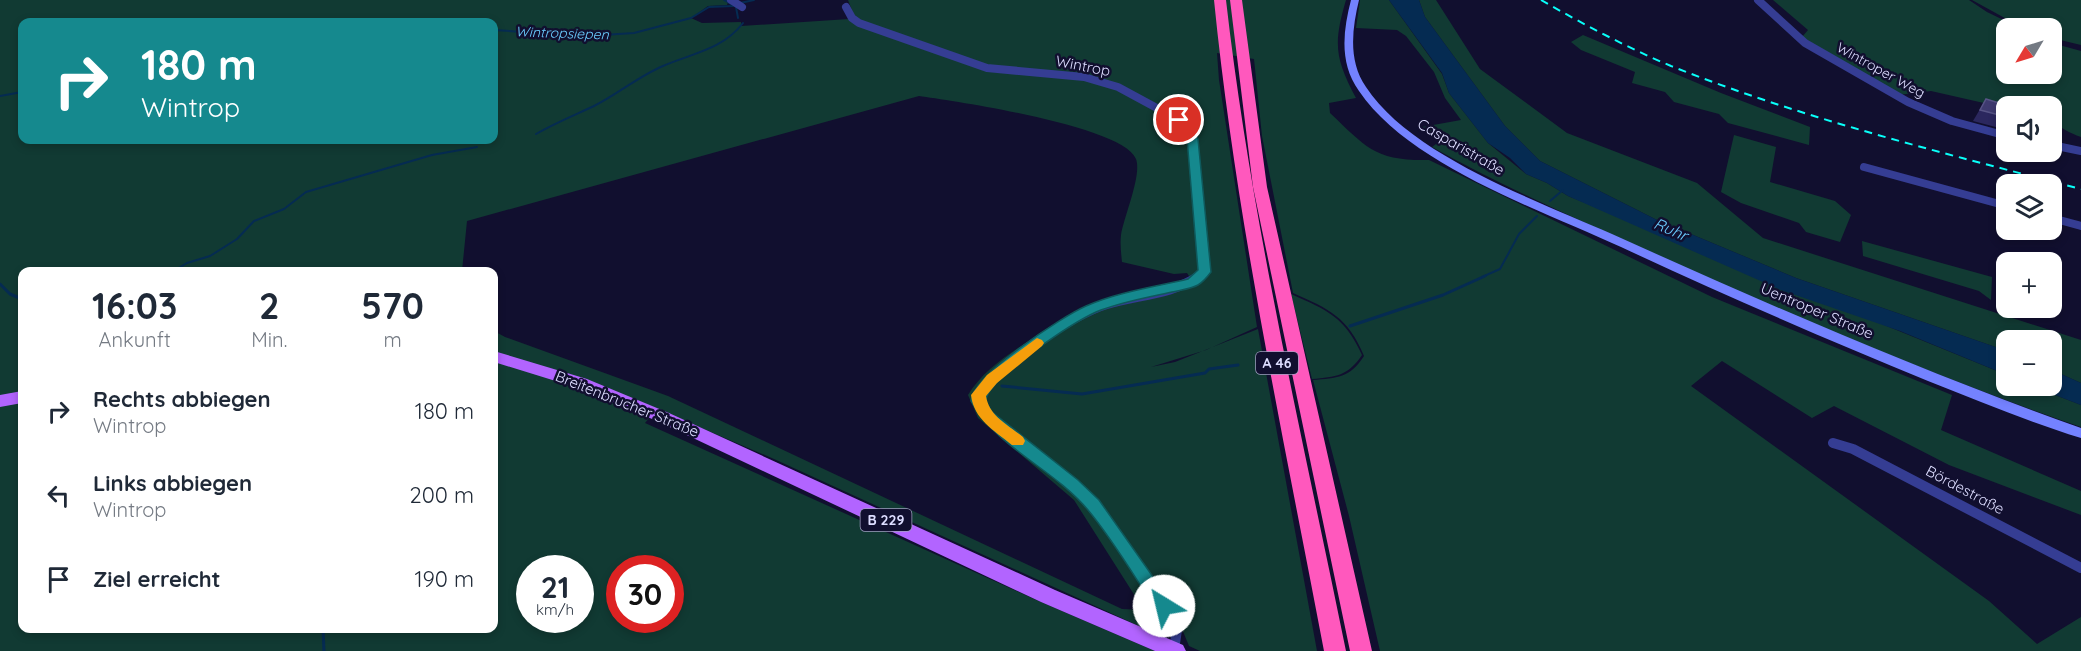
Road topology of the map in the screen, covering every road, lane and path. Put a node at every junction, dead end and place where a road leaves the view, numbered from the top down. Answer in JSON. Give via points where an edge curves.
{"nodes":[{"id":1,"x":730,"y":0,"type":"edge"},
{"id":2,"x":1220,"y":0,"type":"edge"},
{"id":3,"x":1236,"y":0,"type":"edge"},
{"id":4,"x":1355,"y":0,"type":"edge"},
{"id":5,"x":1758,"y":0,"type":"edge"},
{"id":6,"x":742,"y":7,"type":"dead end"},
{"id":7,"x":846,"y":7,"type":"dead end"},
{"id":8,"x":1236,"y":74,"type":"junction"},
{"id":9,"x":1996,"y":132,"type":"edge"},
{"id":10,"x":2062,"y":148,"type":"edge"},
{"id":11,"x":2081,"y":151,"type":"edge"},
{"id":12,"x":1864,"y":167,"type":"dead end"},
{"id":13,"x":1996,"y":203,"type":"edge"},
{"id":14,"x":1545,"y":208,"type":"joint"},
{"id":15,"x":2062,"y":221,"type":"edge"},
{"id":16,"x":2081,"y":226,"type":"edge"},
{"id":17,"x":498,"y":358,"type":"edge"},
{"id":18,"x":18,"y":398,"type":"edge"},
{"id":19,"x":0,"y":400,"type":"edge"},
{"id":20,"x":2081,"y":433,"type":"edge"},
{"id":21,"x":1833,"y":443,"type":"dead end"},
{"id":22,"x":2081,"y":568,"type":"edge"},
{"id":23,"x":1175,"y":651,"type":"edge"},
{"id":24,"x":1335,"y":651,"type":"edge"},
{"id":25,"x":1361,"y":651,"type":"edge"}],
"edges":[{"from":1,"to":6,"type":"street"},
{"from":2,"to":8,"type":"highway","number":"A 46"},
{"from":3,"to":8,"type":"highway","number":"A 46"},
{"from":4,"to":14,"type":"main road","name":"Casparistraße","via":[[1348,24],[1350,65],[1373,103],[1396,126],[1442,157]]},
{"from":5,"to":9,"type":"street","name":"Wintroper Weg","via":[[1805,43],[1908,102],[1952,121]]},
{"from":7,"to":23,"type":"street","name":"Wintrop","via":[[859,22],[987,68],[1084,77],[1118,87],[1179,120],[1190,131],[1205,272],[1193,282],[1116,300],[1066,323],[992,379],[978,401],[987,416],[1093,505],[1175,621]]},
{"from":8,"to":24,"type":"highway","number":"A 46","via":[[1254,237]]},
{"from":8,"to":25,"type":"highway","number":"A 46"},
{"from":10,"to":11,"type":"street"},
{"from":12,"to":13,"type":"street"},
{"from":14,"to":20,"type":"main road","name":"Uentroper Straße","via":[[1840,340]]},
{"from":15,"to":16,"type":"street"},
{"from":17,"to":23,"type":"main road","name":"Breitenbrucher Straße","number":"B 229","via":[[602,391],[725,444],[1048,596]]},
{"from":18,"to":19,"type":"main road"},
{"from":21,"to":22,"type":"street","name":"Bördestraße","via":[[1853,449]]}]}
